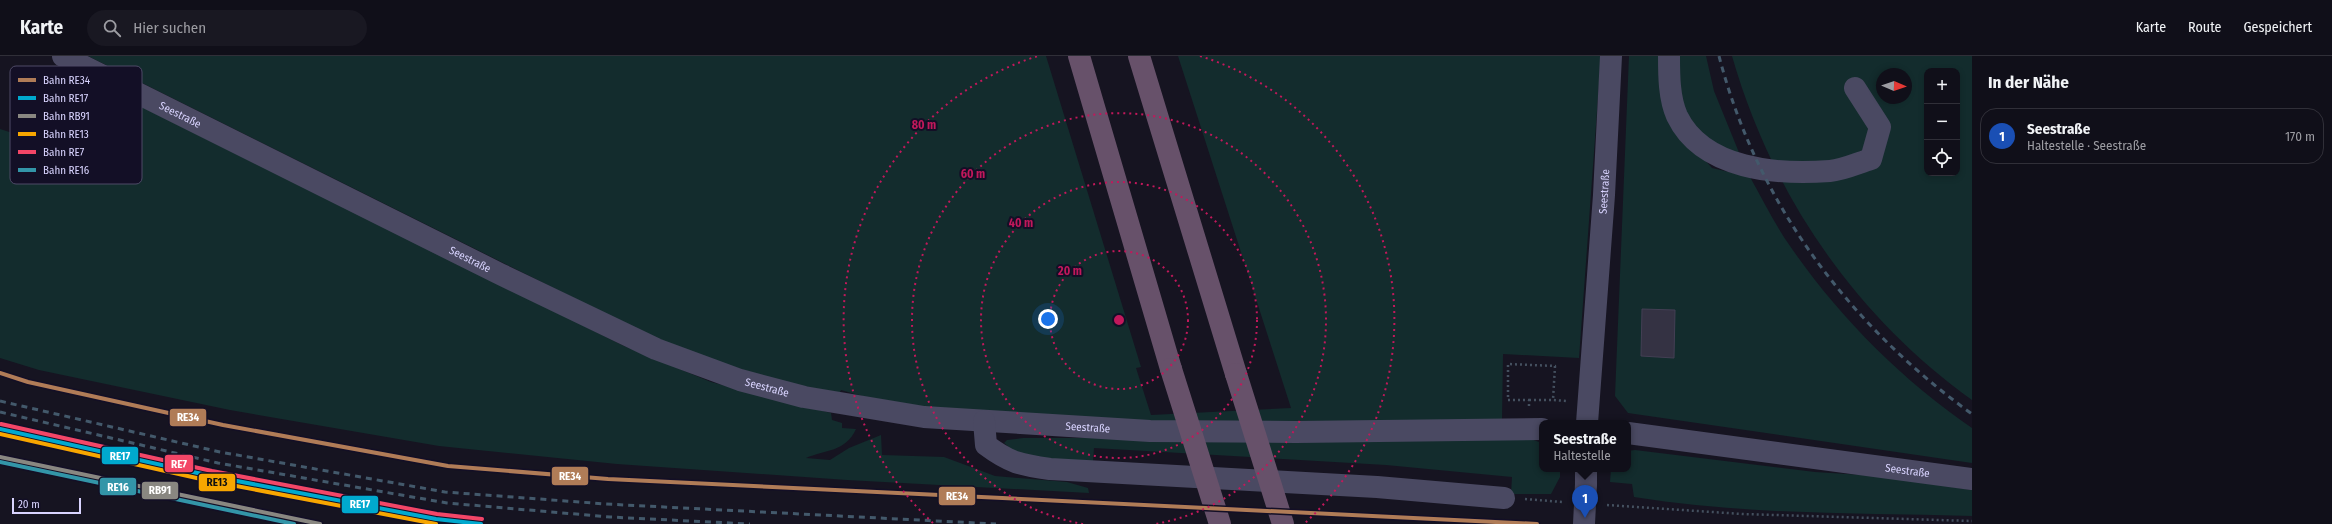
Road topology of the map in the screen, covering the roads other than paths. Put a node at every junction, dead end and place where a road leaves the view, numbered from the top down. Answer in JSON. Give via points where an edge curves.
{"nodes":[{"id":1,"x":63,"y":56,"type":"edge"},
{"id":2,"x":1078,"y":56,"type":"edge"},
{"id":3,"x":1140,"y":56,"type":"edge"},
{"id":4,"x":1611,"y":56,"type":"edge"},
{"id":5,"x":1669,"y":56,"type":"edge"},
{"id":6,"x":83,"y":66,"type":"edge"},
{"id":7,"x":1855,"y":88,"type":"dead end"},
{"id":8,"x":142,"y":96,"type":"edge"},
{"id":9,"x":1588,"y":413,"type":"edge"},
{"id":10,"x":984,"y":421,"type":"junction"},
{"id":11,"x":1536,"y":429,"type":"edge"},
{"id":12,"x":1631,"y":433,"type":"edge"},
{"id":13,"x":1586,"y":476,"type":"edge"},
{"id":14,"x":1972,"y":479,"type":"edge"},
{"id":15,"x":1504,"y":498,"type":"road end"},
{"id":16,"x":1220,"y":524,"type":"edge"},
{"id":17,"x":1283,"y":524,"type":"edge"},
{"id":18,"x":1584,"y":524,"type":"edge"}],
"edges":[{"from":1,"to":6,"type":"street","name":"Seestraße"},
{"from":2,"to":16,"type":"highway","bridge":true},
{"from":3,"to":17,"type":"highway","bridge":true},
{"from":4,"to":9,"type":"street","name":"Seestraße"},
{"from":5,"to":7,"type":"street","via":[[1672,97],[1677,116],[1693,140],[1714,154],[1762,170],[1831,171],[1871,159],[1880,127]]},
{"from":8,"to":10,"type":"street","name":"Seestraße","via":[[471,260],[656,349],[740,380],[804,397],[888,412]]},
{"from":10,"to":11,"type":"street","name":"Seestraße","via":[[1150,431]]},
{"from":10,"to":15,"type":"street","via":[[986,444],[998,454],[1012,462],[1050,469]]},
{"from":12,"to":14,"type":"street","name":"Seestraße"},
{"from":13,"to":18,"type":"street","bridge":true}]}
